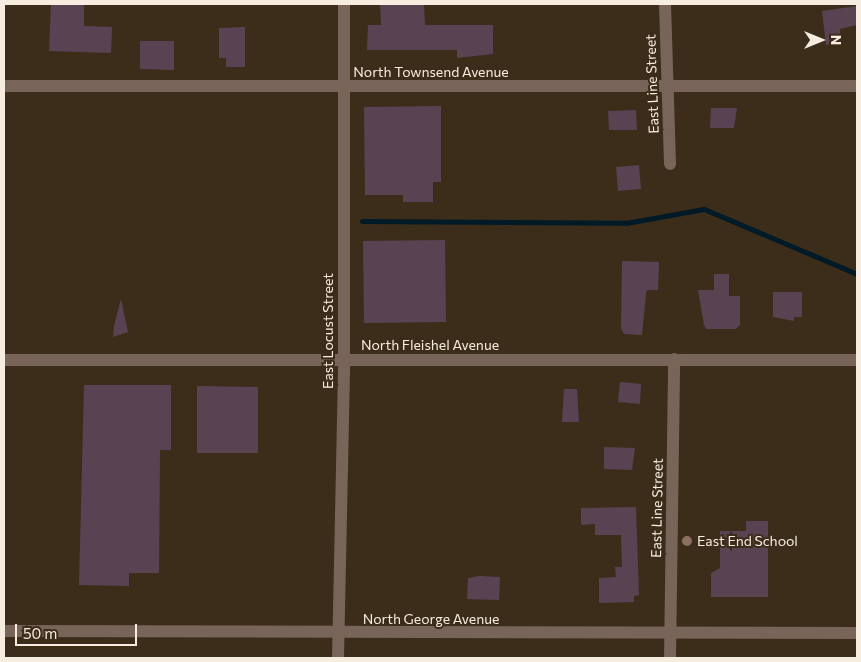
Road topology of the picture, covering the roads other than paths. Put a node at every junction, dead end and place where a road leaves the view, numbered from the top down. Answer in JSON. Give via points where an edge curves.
{"nodes":[{"id":1,"x":344,"y":4,"type":"edge"},
{"id":2,"x":666,"y":4,"type":"edge"},
{"id":3,"x":4,"y":86,"type":"edge"},
{"id":4,"x":857,"y":86,"type":"edge"},
{"id":5,"x":342,"y":87,"type":"junction"},
{"id":6,"x":667,"y":88,"type":"junction"},
{"id":7,"x":670,"y":164,"type":"dead end"},
{"id":8,"x":674,"y":359,"type":"junction"},
{"id":9,"x":4,"y":360,"type":"edge"},
{"id":10,"x":344,"y":360,"type":"junction"},
{"id":11,"x":857,"y":360,"type":"edge"},
{"id":12,"x":4,"y":631,"type":"edge"},
{"id":13,"x":339,"y":633,"type":"junction"},
{"id":14,"x":857,"y":633,"type":"edge"},
{"id":15,"x":670,"y":635,"type":"junction"},
{"id":16,"x":338,"y":658,"type":"edge"},
{"id":17,"x":670,"y":658,"type":"edge"}],
"edges":[{"from":1,"to":5,"type":"street","name":"East Locust Street"},
{"from":2,"to":6,"type":"street","name":"East Line Street"},
{"from":3,"to":5,"type":"street","name":"North Townsend Avenue"},
{"from":4,"to":6,"type":"street","name":"North Townsend Avenue"},
{"from":5,"to":6,"type":"street","name":"North Townsend Avenue"},
{"from":5,"to":10,"type":"street","name":"East Locust Street"},
{"from":6,"to":7,"type":"street","name":"East Line Street"},
{"from":8,"to":10,"type":"street","name":"North Fleishel Avenue"},
{"from":8,"to":11,"type":"street","name":"North Fleishel Avenue"},
{"from":8,"to":15,"type":"street","name":"East Line Street"},
{"from":9,"to":10,"type":"street","name":"North Fleishel Avenue"},
{"from":10,"to":13,"type":"street","name":"East Locust Street"},
{"from":12,"to":13,"type":"street","name":"North George Avenue"},
{"from":13,"to":15,"type":"street","name":"North George Avenue"},
{"from":13,"to":16,"type":"street","name":"East Locust Street"},
{"from":14,"to":15,"type":"street","name":"North George Avenue"},
{"from":15,"to":17,"type":"street","name":"East Line Street"}]}
